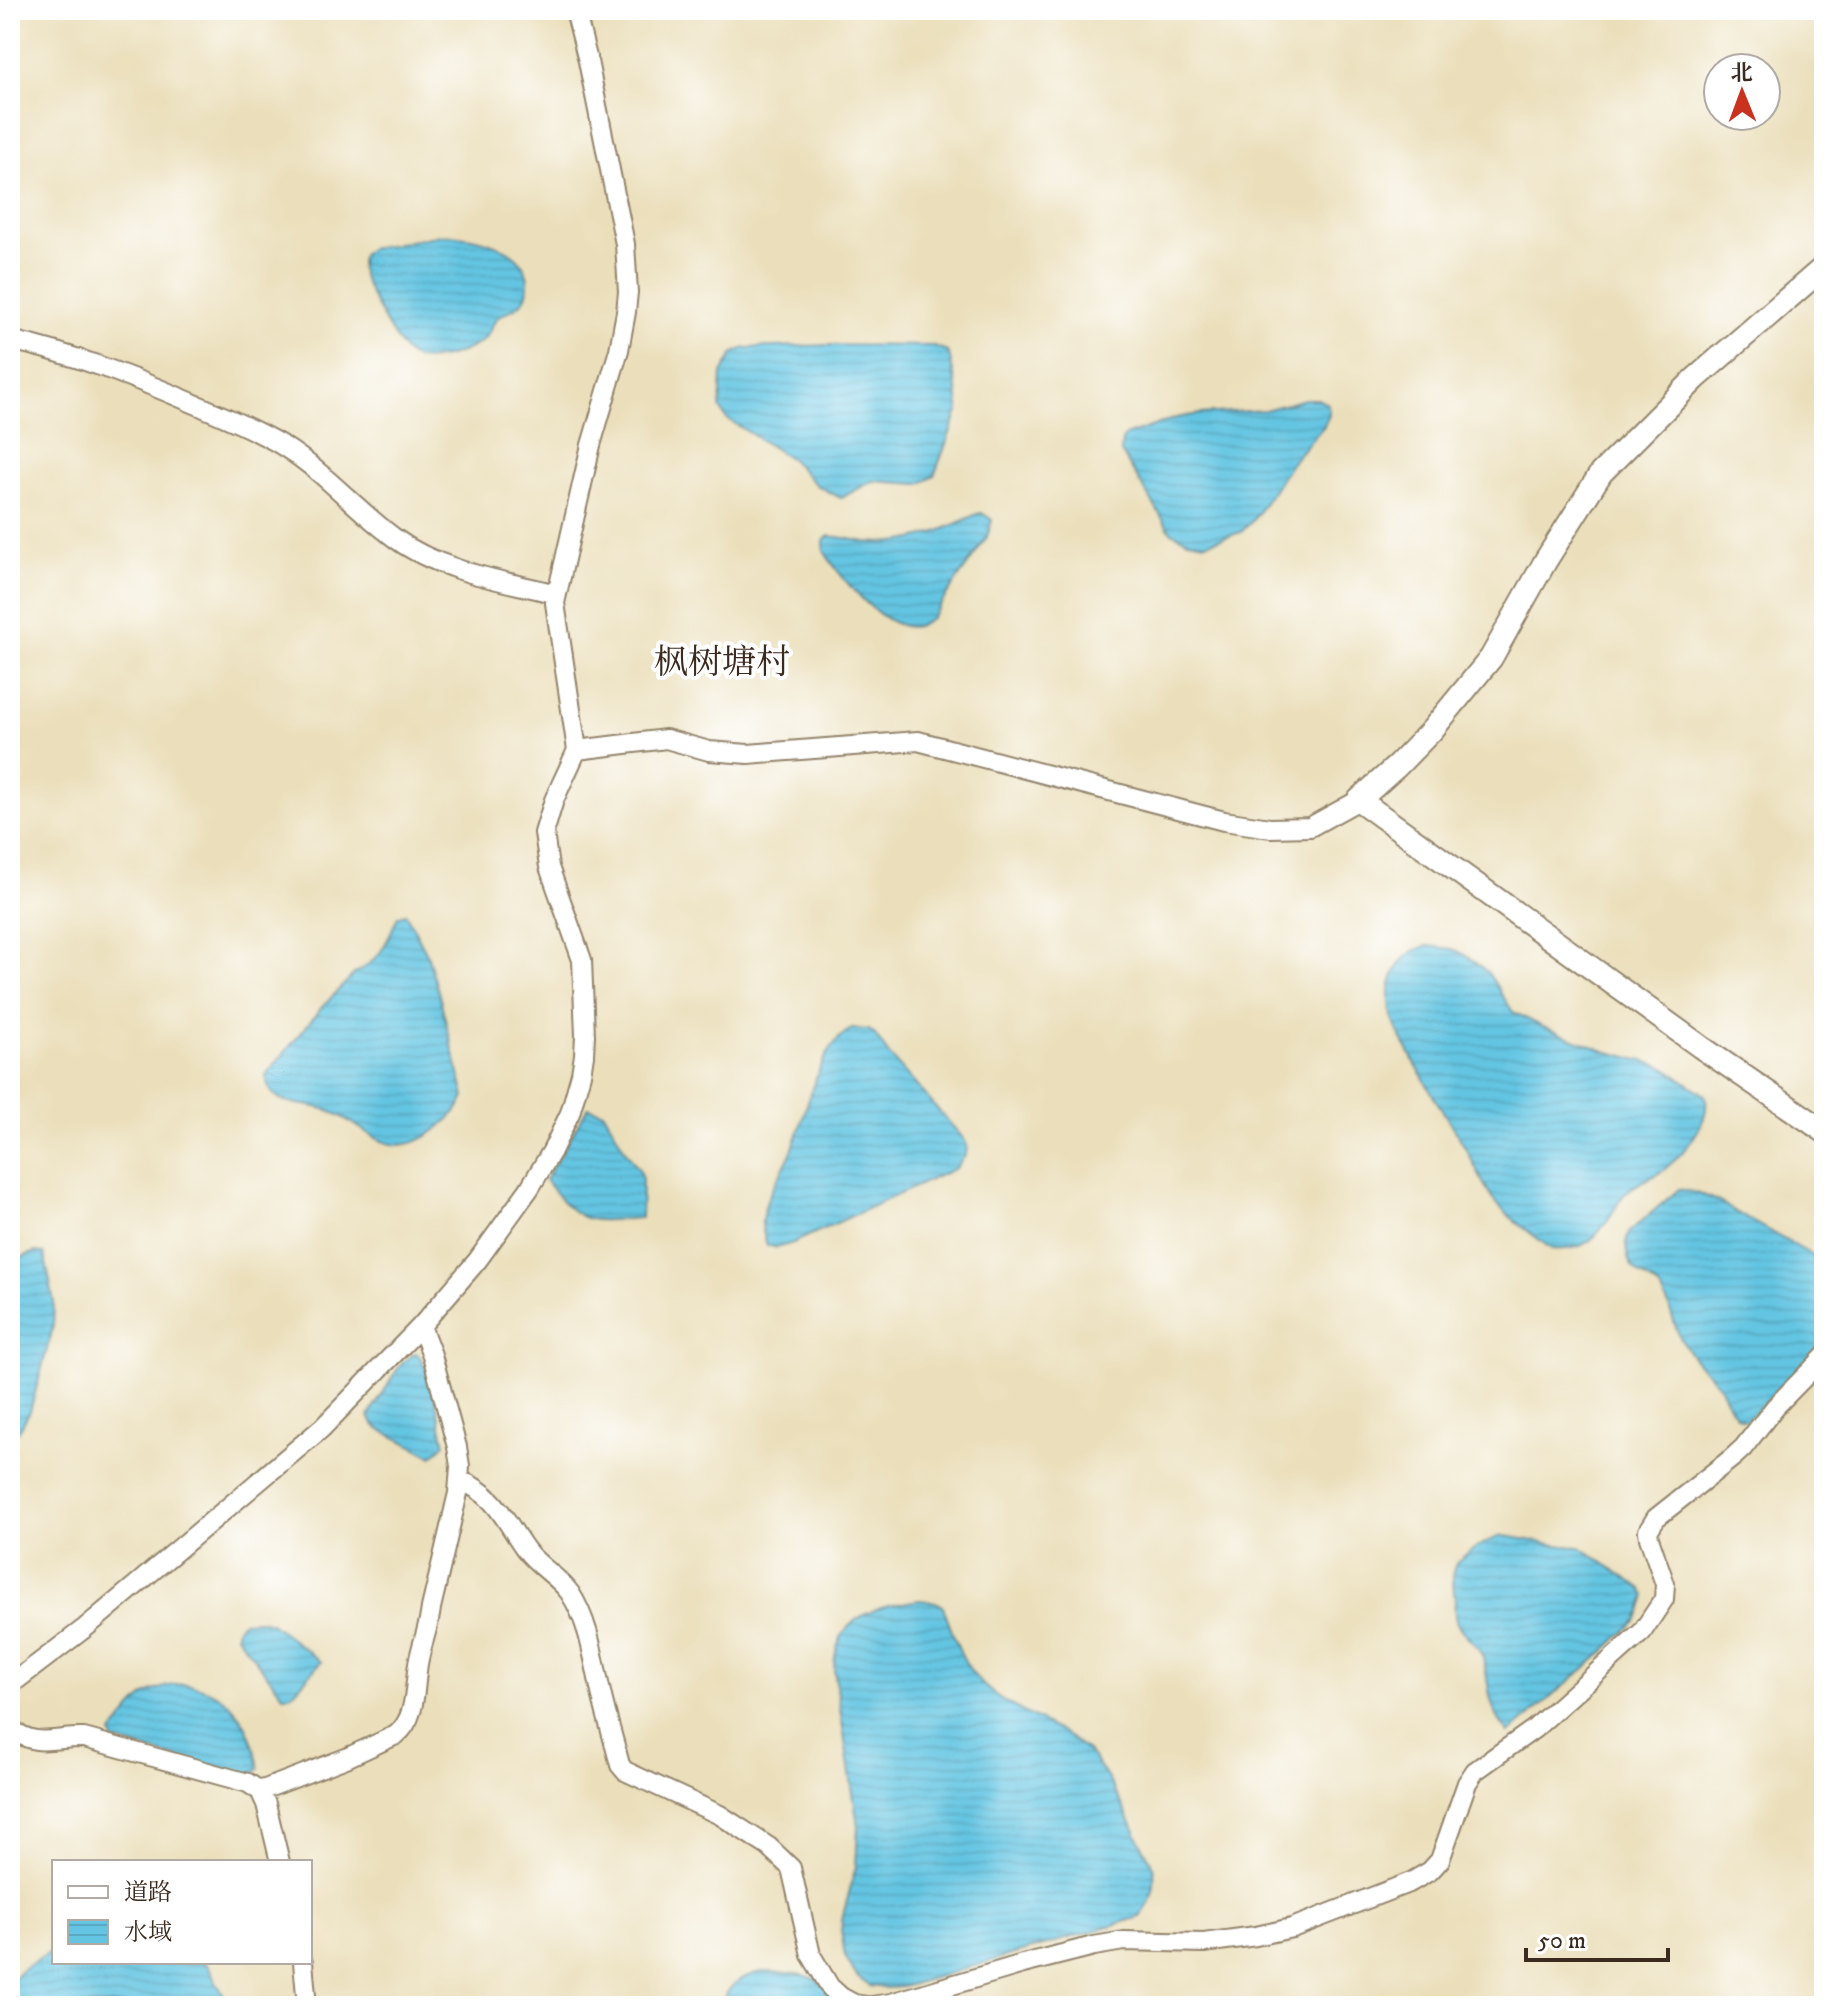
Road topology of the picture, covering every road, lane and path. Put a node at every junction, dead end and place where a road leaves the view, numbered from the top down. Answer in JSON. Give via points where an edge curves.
{"nodes":[{"id":1,"x":575,"y":10,"type":"edge"},
{"id":2,"x":1824,"y":267,"type":"edge"},
{"id":3,"x":10,"y":340,"type":"edge"},
{"id":4,"x":557,"y":594,"type":"junction"},
{"id":5,"x":577,"y":750,"type":"junction"},
{"id":6,"x":1359,"y":800,"type":"junction"},
{"id":7,"x":1824,"y":1131,"type":"edge"},
{"id":8,"x":421,"y":1326,"type":"junction"},
{"id":9,"x":1824,"y":1357,"type":"edge"},
{"id":10,"x":460,"y":1480,"type":"junction"},
{"id":11,"x":10,"y":1685,"type":"edge"},
{"id":12,"x":10,"y":1728,"type":"edge"},
{"id":13,"x":260,"y":1791,"type":"junction"},
{"id":14,"x":280,"y":1860,"type":"edge"},
{"id":15,"x":303,"y":1964,"type":"edge"},
{"id":16,"x":307,"y":2006,"type":"edge"},
{"id":17,"x":870,"y":2006,"type":"edge"}],
"edges":[{"from":1,"to":4,"type":"street","via":[[625,244],[628,292],[619,350]]},
{"from":2,"to":6,"type":"street","via":[[1695,379],[1601,473],[1491,658],[1432,730]]},
{"from":3,"to":4,"type":"street","via":[[133,377],[252,429],[316,470],[412,549],[454,568]]},
{"from":4,"to":5,"type":"street"},
{"from":5,"to":6,"type":"street","via":[[666,739],[709,751],[748,754],[918,741],[1224,821],[1270,828],[1310,827]]},
{"from":5,"to":8,"type":"street","via":[[544,833],[549,867],[582,960],[585,1035],[576,1093],[562,1133],[529,1189]]},
{"from":6,"to":7,"type":"street"},
{"from":8,"to":10,"type":"street","via":[[457,1447]]},
{"from":8,"to":11,"type":"street","via":[[322,1428]]},
{"from":9,"to":17,"type":"street","via":[[1743,1448],[1656,1518],[1648,1531],[1665,1584],[1664,1599],[1642,1632],[1534,1729],[1475,1771],[1440,1860],[1430,1871],[1292,1928],[1204,1943],[1124,1941],[1094,1946]]},
{"from":10,"to":13,"type":"street","via":[[403,1730]]},
{"from":10,"to":17,"type":"street","via":[[501,1510],[528,1553],[562,1582],[578,1607],[620,1765],[720,1815],[791,1868],[811,1955],[841,1997]]},
{"from":12,"to":13,"type":"street","via":[[41,1741],[84,1738],[248,1783]]},
{"from":13,"to":14,"type":"street"},
{"from":15,"to":16,"type":"street"}]}
